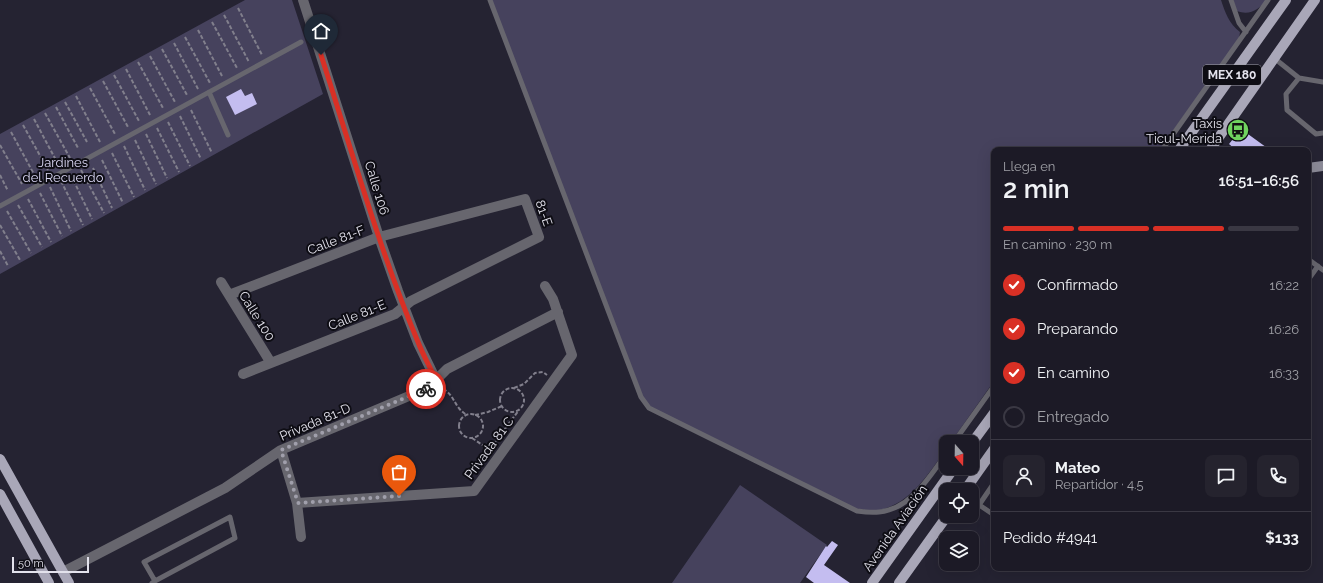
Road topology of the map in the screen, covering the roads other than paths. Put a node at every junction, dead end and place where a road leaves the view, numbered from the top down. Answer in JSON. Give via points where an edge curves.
{"nodes":[{"id":1,"x":303,"y":0,"type":"edge"},
{"id":2,"x":490,"y":0,"type":"edge"},
{"id":3,"x":1232,"y":0,"type":"edge"},
{"id":4,"x":1268,"y":0,"type":"edge"},
{"id":5,"x":1286,"y":0,"type":"edge"},
{"id":6,"x":1315,"y":0,"type":"edge"},
{"id":7,"x":1246,"y":32,"type":"junction"},
{"id":8,"x":301,"y":42,"type":"dead end"},
{"id":9,"x":1274,"y":58,"type":"junction"},
{"id":10,"x":1299,"y":78,"type":"junction"},
{"id":11,"x":1323,"y":82,"type":"edge"},
{"id":12,"x":209,"y":92,"type":"junction"},
{"id":13,"x":1323,"y":133,"type":"edge"},
{"id":14,"x":228,"y":135,"type":"dead end"},
{"id":15,"x":1164,"y":147,"type":"edge"},
{"id":16,"x":1181,"y":147,"type":"edge"},
{"id":17,"x":1213,"y":147,"type":"edge"},
{"id":18,"x":1323,"y":166,"type":"edge"},
{"id":19,"x":1311,"y":168,"type":"edge"},
{"id":20,"x":525,"y":199,"type":"joint"},
{"id":21,"x":0,"y":206,"type":"edge"},
{"id":22,"x":379,"y":237,"type":"junction"},
{"id":23,"x":539,"y":237,"type":"joint"},
{"id":24,"x":1311,"y":260,"type":"edge"},
{"id":25,"x":1321,"y":268,"type":"edge"},
{"id":26,"x":1311,"y":277,"type":"edge"},
{"id":27,"x":221,"y":282,"type":"dead end"},
{"id":28,"x":545,"y":286,"type":"dead end"},
{"id":29,"x":229,"y":295,"type":"junction"},
{"id":30,"x":404,"y":307,"type":"junction"},
{"id":31,"x":558,"y":312,"type":"junction"},
{"id":32,"x":271,"y":363,"type":"junction"},
{"id":33,"x":243,"y":374,"type":"dead end"},
{"id":34,"x":436,"y":380,"type":"junction"},
{"id":35,"x":991,"y":390,"type":"edge"},
{"id":36,"x":991,"y":417,"type":"edge"},
{"id":37,"x":959,"y":435,"type":"edge"},
{"id":38,"x":978,"y":435,"type":"edge"},
{"id":39,"x":281,"y":450,"type":"junction"},
{"id":40,"x":991,"y":453,"type":"edge"},
{"id":41,"x":0,"y":459,"type":"edge"},
{"id":42,"x":939,"y":464,"type":"edge"},
{"id":43,"x":949,"y":475,"type":"edge"},
{"id":44,"x":970,"y":483,"type":"edge"},
{"id":45,"x":991,"y":487,"type":"edge"},
{"id":46,"x":0,"y":494,"type":"edge"},
{"id":47,"x":298,"y":503,"type":"junction"},
{"id":48,"x":979,"y":505,"type":"joint"},
{"id":49,"x":991,"y":513,"type":"edge"},
{"id":50,"x":942,"y":523,"type":"edge"},
{"id":51,"x":300,"y":537,"type":"dead end"},
{"id":52,"x":63,"y":572,"type":"junction"},
{"id":53,"x":153,"y":582,"type":"edge"},
{"id":54,"x":49,"y":583,"type":"edge"},
{"id":55,"x":69,"y":583,"type":"edge"},
{"id":56,"x":872,"y":583,"type":"edge"},
{"id":57,"x":899,"y":583,"type":"edge"}],
"edges":[{"from":1,"to":22,"type":"street","name":"Calle 106"},
{"from":2,"to":42,"type":"lane","via":[[641,397],[648,408],[857,512],[880,512],[897,507],[923,486]]},
{"from":3,"to":7,"type":"lane","via":[[1239,23]]},
{"from":4,"to":7,"type":"lane"},
{"from":5,"to":16,"type":"main road","number":"MEX 180"},
{"from":6,"to":9,"type":"main road","number":"MEX 180"},
{"from":7,"to":15,"type":"lane"},
{"from":8,"to":12,"type":"lane"},
{"from":9,"to":10,"type":"lane"},
{"from":9,"to":17,"type":"main road","number":"MEX 180"},
{"from":10,"to":11,"type":"lane"},
{"from":10,"to":13,"type":"lane","via":[[1286,94],[1287,110],[1316,134]]},
{"from":12,"to":14,"type":"lane"},
{"from":12,"to":21,"type":"lane"},
{"from":18,"to":19,"type":"main road"},
{"from":20,"to":22,"type":"street","name":"Calle 81-F"},
{"from":20,"to":23,"type":"street","name":"81-E"},
{"from":22,"to":29,"type":"street","name":"Calle 81-F"},
{"from":22,"to":30,"type":"street","name":"Calle 106"},
{"from":23,"to":30,"type":"street","name":"Calle 81-E","via":[[411,300]]},
{"from":24,"to":25,"type":"lane"},
{"from":25,"to":26,"type":"lane"},
{"from":27,"to":29,"type":"street","name":"Calle 100"},
{"from":28,"to":31,"type":"street"},
{"from":29,"to":32,"type":"street","name":"Calle 100"},
{"from":30,"to":32,"type":"street","name":"Calle 81-E","via":[[395,314]]},
{"from":30,"to":34,"type":"street","name":"Calle 106"},
{"from":31,"to":34,"type":"street","name":"Privada 81-D","via":[[448,369]]},
{"from":31,"to":47,"type":"street","name":"Privada 81 C","via":[[572,355],[474,491]]},
{"from":32,"to":33,"type":"street","name":"Calle 81-E"},
{"from":34,"to":39,"type":"street","name":"Privada 81-D","via":[[428,388]]},
{"from":35,"to":37,"type":"lane"},
{"from":36,"to":38,"type":"main road"},
{"from":39,"to":47,"type":"street"},
{"from":39,"to":52,"type":"street","name":"Privada 81-D","via":[[225,488]]},
{"from":40,"to":44,"type":"main road"},
{"from":41,"to":52,"type":"main road"},
{"from":43,"to":56,"type":"main road","name":"Avenida Aviación"},
{"from":45,"to":48,"type":"lane"},
{"from":46,"to":54,"type":"main road"},
{"from":47,"to":51,"type":"street"},
{"from":48,"to":49,"type":"lane"},
{"from":50,"to":57,"type":"main road"},
{"from":52,"to":55,"type":"main road"},
{"from":53,"to":53,"type":"lane","via":[[144,562],[230,517],[235,538]]}]}
